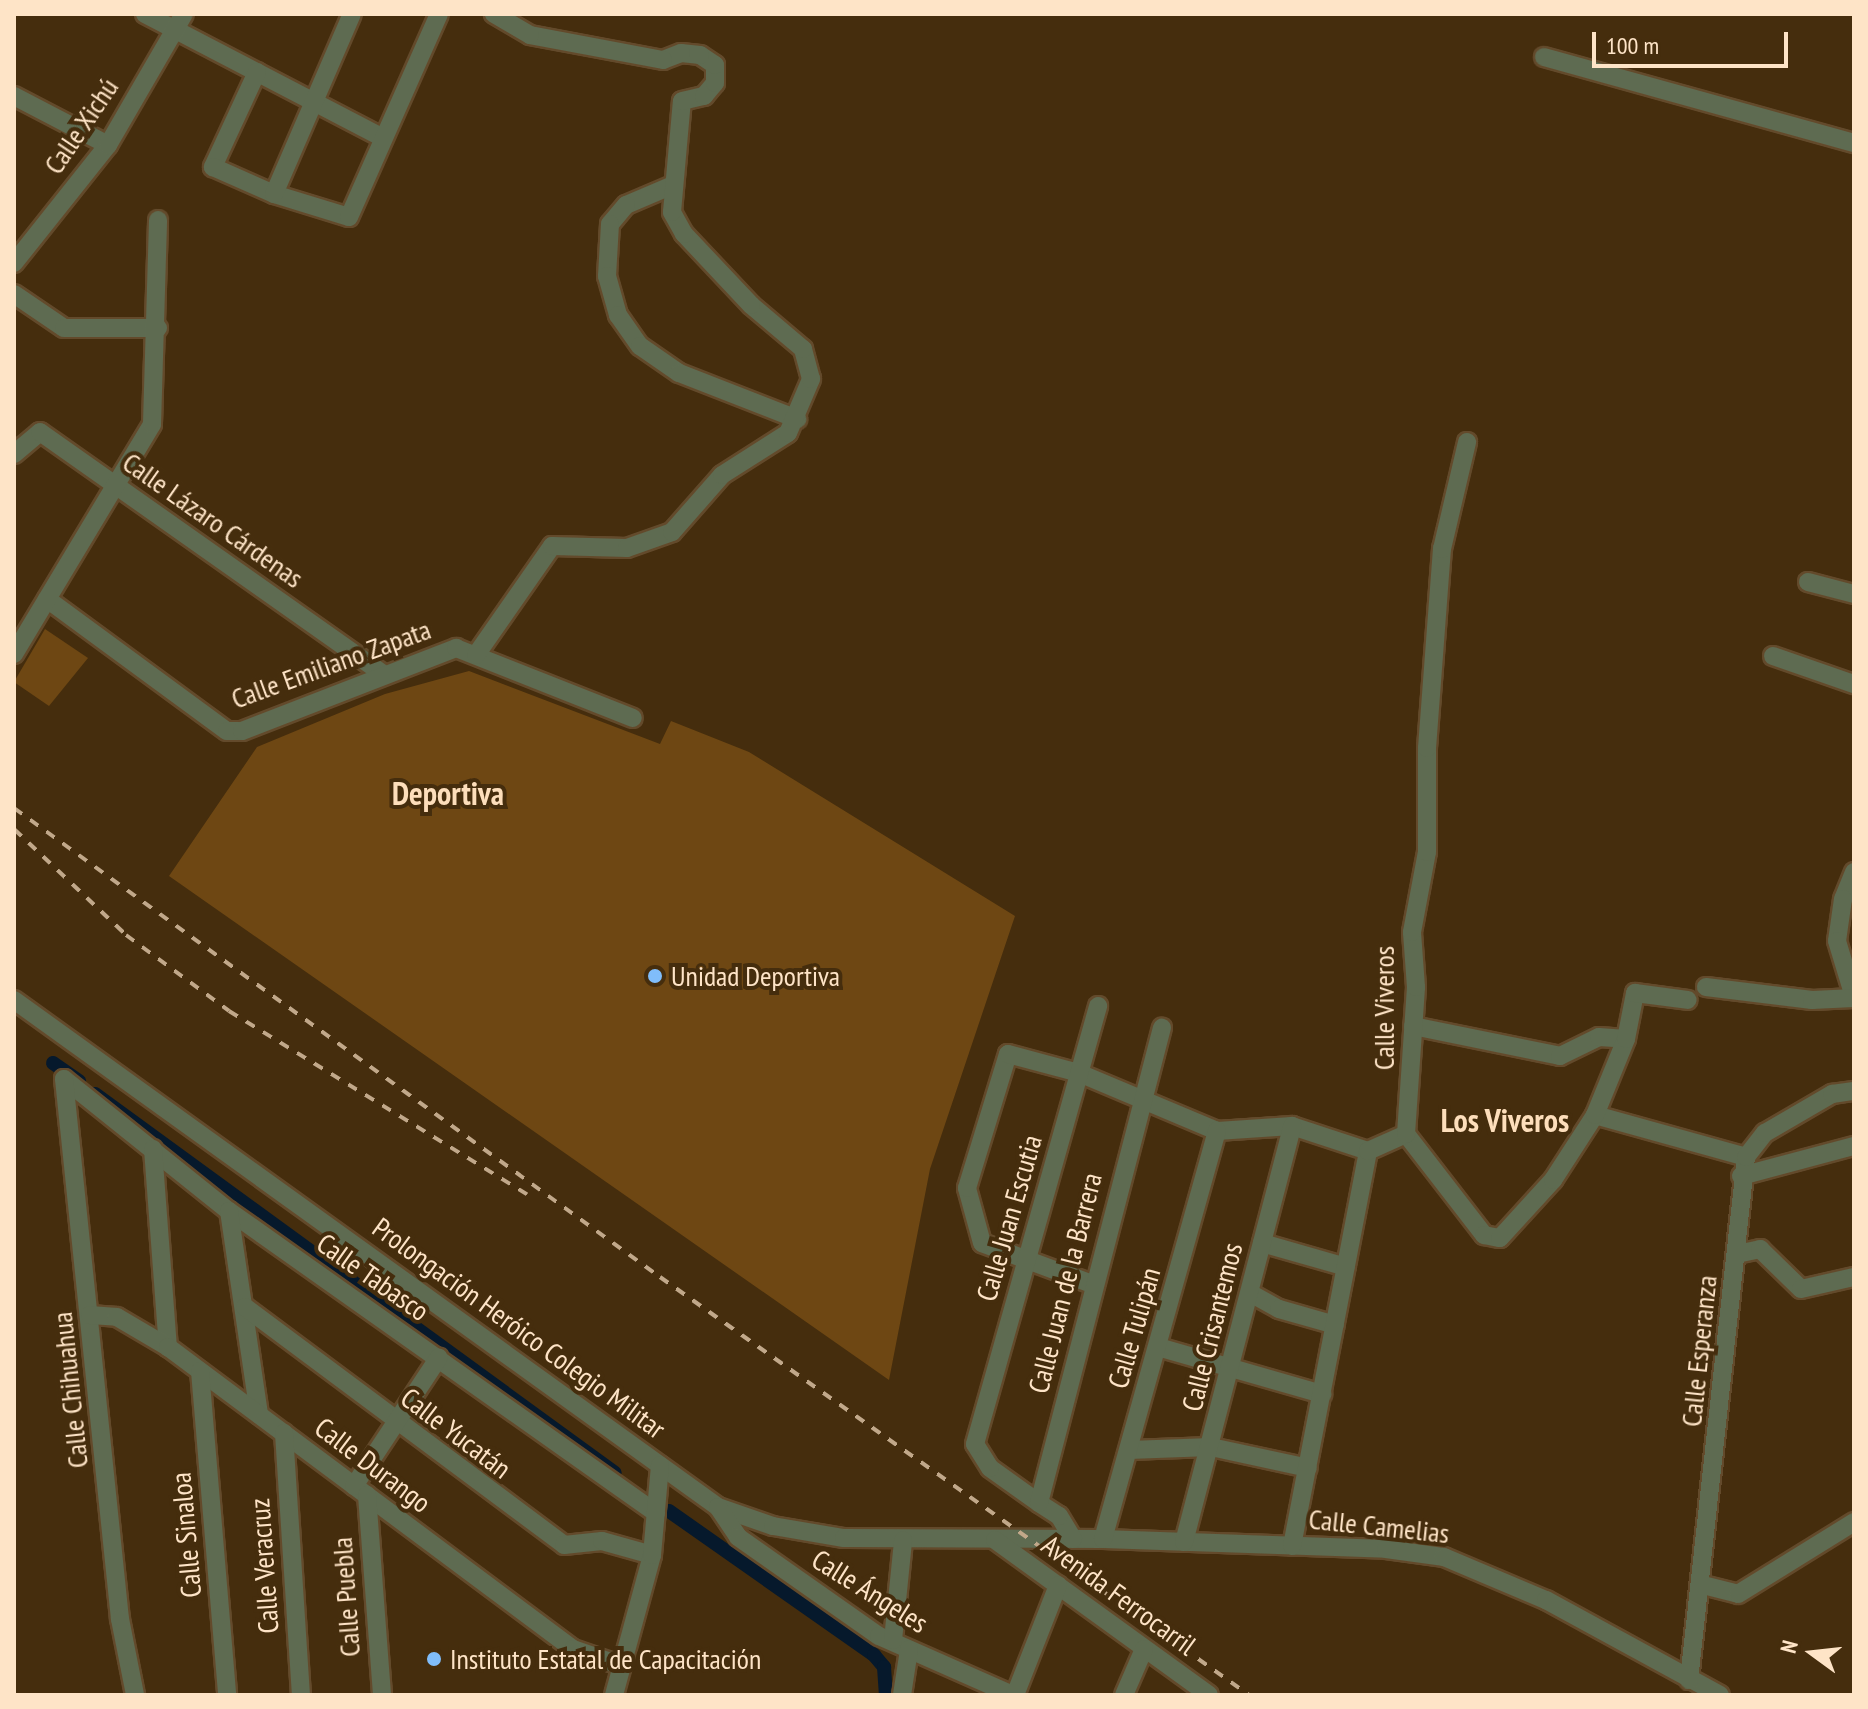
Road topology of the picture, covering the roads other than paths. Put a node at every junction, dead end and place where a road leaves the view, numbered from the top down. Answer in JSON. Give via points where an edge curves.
{"nodes":[{"id":1,"x":145,"y":14,"type":"edge"},
{"id":2,"x":352,"y":14,"type":"edge"},
{"id":3,"x":439,"y":14,"type":"edge"},
{"id":4,"x":494,"y":14,"type":"edge"},
{"id":5,"x":180,"y":22,"type":"edge"},
{"id":6,"x":1544,"y":57,"type":"dead end"},
{"id":7,"x":257,"y":72,"type":"junction"},
{"id":8,"x":14,"y":96,"type":"edge"},
{"id":9,"x":314,"y":102,"type":"junction"},
{"id":10,"x":383,"y":138,"type":"junction"},
{"id":11,"x":1854,"y":143,"type":"edge"},
{"id":12,"x":108,"y":145,"type":"junction"},
{"id":13,"x":673,"y":185,"type":"junction"},
{"id":14,"x":274,"y":194,"type":"junction"},
{"id":15,"x":158,"y":220,"type":"dead end"},
{"id":16,"x":14,"y":263,"type":"edge"},
{"id":17,"x":14,"y":294,"type":"edge"},
{"id":18,"x":158,"y":328,"type":"junction"},
{"id":19,"x":797,"y":419,"type":"junction"},
{"id":20,"x":1467,"y":442,"type":"dead end"},
{"id":21,"x":14,"y":454,"type":"edge"},
{"id":22,"x":114,"y":484,"type":"junction"},
{"id":23,"x":1808,"y":582,"type":"dead end"},
{"id":24,"x":1854,"y":594,"type":"edge"},
{"id":25,"x":47,"y":599,"type":"junction"},
{"id":26,"x":14,"y":654,"type":"edge"},
{"id":27,"x":476,"y":655,"type":"junction"},
{"id":28,"x":1773,"y":656,"type":"dead end"},
{"id":29,"x":382,"y":673,"type":"junction"},
{"id":30,"x":1854,"y":684,"type":"edge"},
{"id":31,"x":633,"y":718,"type":"dead end"},
{"id":32,"x":1854,"y":872,"type":"edge"},
{"id":33,"x":1706,"y":987,"type":"dead end"},
{"id":34,"x":1854,"y":997,"type":"edge"},
{"id":35,"x":14,"y":1000,"type":"edge"},
{"id":36,"x":1688,"y":1000,"type":"dead end"},
{"id":37,"x":1098,"y":1006,"type":"dead end"},
{"id":38,"x":1413,"y":1026,"type":"junction"},
{"id":39,"x":1162,"y":1028,"type":"dead end"},
{"id":40,"x":1626,"y":1039,"type":"junction"},
{"id":41,"x":1079,"y":1073,"type":"junction"},
{"id":42,"x":64,"y":1079,"type":"joint"},
{"id":43,"x":1854,"y":1091,"type":"edge"},
{"id":44,"x":1143,"y":1098,"type":"junction"},
{"id":45,"x":1595,"y":1115,"type":"junction"},
{"id":46,"x":1292,"y":1126,"type":"junction"},
{"id":47,"x":1217,"y":1131,"type":"junction"},
{"id":48,"x":1406,"y":1134,"type":"junction"},
{"id":49,"x":1854,"y":1146,"type":"edge"},
{"id":50,"x":153,"y":1149,"type":"junction"},
{"id":51,"x":1368,"y":1151,"type":"junction"},
{"id":52,"x":1746,"y":1157,"type":"junction"},
{"id":53,"x":1741,"y":1176,"type":"junction"},
{"id":54,"x":229,"y":1211,"type":"junction"},
{"id":55,"x":1262,"y":1243,"type":"junction"},
{"id":56,"x":1737,"y":1254,"type":"junction"},
{"id":57,"x":1027,"y":1258,"type":"junction"},
{"id":58,"x":1346,"y":1267,"type":"junction"},
{"id":59,"x":1854,"y":1277,"type":"edge"},
{"id":60,"x":1092,"y":1284,"type":"junction"},
{"id":61,"x":1250,"y":1293,"type":"junction"},
{"id":62,"x":245,"y":1307,"type":"junction"},
{"id":63,"x":90,"y":1315,"type":"junction"},
{"id":64,"x":1335,"y":1325,"type":"junction"},
{"id":65,"x":168,"y":1347,"type":"junction"},
{"id":66,"x":1158,"y":1347,"type":"junction"},
{"id":67,"x":439,"y":1357,"type":"junction"},
{"id":68,"x":1231,"y":1367,"type":"junction"},
{"id":69,"x":200,"y":1371,"type":"junction"},
{"id":70,"x":1322,"y":1394,"type":"junction"},
{"id":71,"x":259,"y":1415,"type":"junction"},
{"id":72,"x":397,"y":1423,"type":"junction"},
{"id":73,"x":284,"y":1433,"type":"junction"},
{"id":74,"x":1211,"y":1447,"type":"junction"},
{"id":75,"x":1129,"y":1450,"type":"junction"},
{"id":76,"x":660,"y":1465,"type":"junction"},
{"id":77,"x":1308,"y":1468,"type":"junction"},
{"id":78,"x":360,"y":1490,"type":"junction"},
{"id":79,"x":1039,"y":1503,"type":"junction"},
{"id":80,"x":718,"y":1507,"type":"junction"},
{"id":81,"x":656,"y":1513,"type":"junction"},
{"id":82,"x":1854,"y":1522,"type":"edge"},
{"id":83,"x":1049,"y":1539,"type":"joint"},
{"id":84,"x":1073,"y":1539,"type":"junction"},
{"id":85,"x":1103,"y":1539,"type":"junction"},
{"id":86,"x":995,"y":1540,"type":"junction"},
{"id":87,"x":903,"y":1541,"type":"junction"},
{"id":88,"x":1184,"y":1542,"type":"junction"},
{"id":89,"x":1292,"y":1546,"type":"junction"},
{"id":90,"x":652,"y":1555,"type":"junction"},
{"id":91,"x":1058,"y":1585,"type":"junction"},
{"id":92,"x":1703,"y":1585,"type":"junction"},
{"id":93,"x":901,"y":1645,"type":"junction"},
{"id":94,"x":1144,"y":1649,"type":"junction"},
{"id":95,"x":622,"y":1666,"type":"junction"},
{"id":96,"x":1689,"y":1680,"type":"junction"},
{"id":97,"x":135,"y":1695,"type":"edge"},
{"id":98,"x":227,"y":1695,"type":"edge"},
{"id":99,"x":301,"y":1695,"type":"edge"},
{"id":100,"x":382,"y":1695,"type":"edge"},
{"id":101,"x":614,"y":1695,"type":"edge"},
{"id":102,"x":902,"y":1695,"type":"edge"},
{"id":103,"x":1014,"y":1695,"type":"edge"},
{"id":104,"x":1124,"y":1695,"type":"edge"},
{"id":105,"x":1209,"y":1695,"type":"edge"},
{"id":106,"x":1720,"y":1695,"type":"edge"}],
"edges":[{"from":1,"to":5,"type":"street"},
{"from":2,"to":9,"type":"street"},
{"from":3,"to":10,"type":"street"},
{"from":4,"to":13,"type":"street","via":[[530,35],[663,60],[681,53],[700,55],[715,65],[715,83],[704,96],[682,101]]},
{"from":5,"to":7,"type":"street"},
{"from":5,"to":12,"type":"street","name":"Calle Xichú"},
{"from":6,"to":11,"type":"street"},
{"from":7,"to":9,"type":"street"},
{"from":7,"to":14,"type":"street","via":[[213,167]]},
{"from":8,"to":12,"type":"street"},
{"from":9,"to":10,"type":"street"},
{"from":9,"to":14,"type":"street"},
{"from":10,"to":14,"type":"street","via":[[349,217]]},
{"from":12,"to":16,"type":"street","name":"Calle Xichú"},
{"from":13,"to":19,"type":"street","via":[[672,212],[684,234],[751,305],[803,349],[811,379]]},
{"from":13,"to":19,"type":"street","via":[[626,205],[610,224],[607,276],[618,315],[640,346],[679,373]]},
{"from":15,"to":18,"type":"street"},
{"from":17,"to":18,"type":"street","via":[[64,328]]},
{"from":18,"to":22,"type":"street","via":[[152,424]]},
{"from":19,"to":27,"type":"street","via":[[788,433],[722,475],[672,532],[627,548],[552,546]]},
{"from":20,"to":38,"type":"street","name":"Calle Viveros","via":[[1442,549],[1427,748],[1427,852],[1412,932]]},
{"from":21,"to":22,"type":"street","name":"Calle Lázaro Cárdenas","via":[[40,432]]},
{"from":22,"to":25,"type":"street"},
{"from":22,"to":29,"type":"street","name":"Calle Lázaro Cárdenas"},
{"from":23,"to":24,"type":"street"},
{"from":25,"to":26,"type":"street"},
{"from":25,"to":29,"type":"street","name":"Calle Emiliano Zapata","via":[[227,731],[242,731]]},
{"from":27,"to":29,"type":"street","name":"Calle Emiliano Zapata","via":[[456,648]]},
{"from":27,"to":31,"type":"street","name":"Calle Emiliano Zapata"},
{"from":28,"to":30,"type":"street"},
{"from":32,"to":34,"type":"street","via":[[1843,899],[1837,941]]},
{"from":33,"to":34,"type":"street","via":[[1812,1000]]},
{"from":35,"to":76,"type":"street","name":"Prolongación Heróico Colegio Militar"},
{"from":36,"to":40,"type":"street","via":[[1635,993]]},
{"from":37,"to":41,"type":"street","name":"Calle Juan Escutia"},
{"from":38,"to":40,"type":"street","via":[[1560,1056],[1599,1037]]},
{"from":38,"to":48,"type":"street","name":"Calle Viveros"},
{"from":39,"to":44,"type":"street","name":"Calle Juan de la Barrera"},
{"from":40,"to":45,"type":"street"},
{"from":41,"to":44,"type":"street"},
{"from":41,"to":57,"type":"street","name":"Calle Juan Escutia"},
{"from":41,"to":57,"type":"street","via":[[1008,1054],[967,1188],[982,1243]]},
{"from":42,"to":50,"type":"street","name":"Calle Tabasco"},
{"from":42,"to":63,"type":"street","name":"Calle Chihuahua"},
{"from":43,"to":52,"type":"street","name":"Calle Esperanza","via":[[1832,1094],[1765,1133]]},
{"from":44,"to":47,"type":"street"},
{"from":44,"to":60,"type":"street","name":"Calle Juan de la Barrera"},
{"from":45,"to":48,"type":"street","via":[[1553,1180],[1500,1238],[1490,1238]]},
{"from":45,"to":52,"type":"street"},
{"from":46,"to":47,"type":"street"},
{"from":46,"to":51,"type":"street"},
{"from":46,"to":55,"type":"street","name":"Calle Crisantemos"},
{"from":47,"to":66,"type":"street","name":"Calle Tulipán"},
{"from":48,"to":51,"type":"street"},
{"from":49,"to":53,"type":"street"},
{"from":50,"to":54,"type":"street","name":"Calle Tabasco"},
{"from":50,"to":65,"type":"street"},
{"from":51,"to":58,"type":"street"},
{"from":52,"to":53,"type":"street","name":"Calle Esperanza"},
{"from":53,"to":56,"type":"street","name":"Calle Esperanza"},
{"from":54,"to":62,"type":"street"},
{"from":54,"to":67,"type":"street","name":"Calle Tabasco"},
{"from":55,"to":58,"type":"street"},
{"from":55,"to":61,"type":"street","name":"Calle Crisantemos"},
{"from":56,"to":59,"type":"street","via":[[1760,1249],[1801,1289]]},
{"from":56,"to":92,"type":"street","name":"Calle Esperanza"},
{"from":57,"to":60,"type":"street"},
{"from":57,"to":79,"type":"street","name":"Calle Juan Escutia","via":[[975,1444],[990,1468]]},
{"from":58,"to":64,"type":"street"},
{"from":60,"to":79,"type":"street","name":"Calle Juan de la Barrera"},
{"from":61,"to":64,"type":"street","via":[[1279,1309]]},
{"from":61,"to":68,"type":"street","name":"Calle Crisantemos"},
{"from":62,"to":71,"type":"street"},
{"from":62,"to":72,"type":"street","name":"Calle Yucatán"},
{"from":63,"to":65,"type":"street","name":"Calle Durango","via":[[117,1317]]},
{"from":63,"to":97,"type":"street","name":"Calle Chihuahua","via":[[120,1619]]},
{"from":64,"to":70,"type":"street"},
{"from":65,"to":69,"type":"street","name":"Calle Durango"},
{"from":66,"to":68,"type":"street"},
{"from":66,"to":75,"type":"street","name":"Calle Tulipán"},
{"from":67,"to":72,"type":"street"},
{"from":67,"to":81,"type":"street","name":"Calle Tabasco"},
{"from":68,"to":70,"type":"street"},
{"from":68,"to":74,"type":"street","name":"Calle Crisantemos"},
{"from":69,"to":71,"type":"street","name":"Calle Durango"},
{"from":69,"to":98,"type":"street","name":"Calle Sinaloa"},
{"from":70,"to":77,"type":"street"},
{"from":71,"to":73,"type":"street","name":"Calle Durango"},
{"from":72,"to":78,"type":"street"},
{"from":72,"to":90,"type":"street","name":"Calle Yucatán","via":[[564,1545],[602,1541]]},
{"from":73,"to":78,"type":"street","name":"Calle Durango"},
{"from":73,"to":99,"type":"street","name":"Calle Veracruz"},
{"from":74,"to":75,"type":"street"},
{"from":74,"to":77,"type":"street"},
{"from":74,"to":88,"type":"street","name":"Calle Crisantemos"},
{"from":75,"to":85,"type":"street","name":"Calle Tulipán"},
{"from":76,"to":80,"type":"street","name":"Prolongación Heróico Colegio Militar"},
{"from":76,"to":81,"type":"street"},
{"from":77,"to":89,"type":"street"},
{"from":78,"to":95,"type":"street","name":"Calle Durango","via":[[573,1649]]},
{"from":78,"to":100,"type":"street","name":"Calle Puebla"},
{"from":79,"to":84,"type":"street","via":[[1059,1516]]},
{"from":80,"to":87,"type":"street","name":"Prolongación Heróico Colegio Militar","via":[[773,1526]]},
{"from":80,"to":93,"type":"street","name":"Calle Ángeles","via":[[738,1537],[879,1636]]},
{"from":81,"to":90,"type":"street"},
{"from":82,"to":92,"type":"street","via":[[1738,1594]]},
{"from":83,"to":84,"type":"street","name":"Calle Camelias"},
{"from":83,"to":86,"type":"street","name":"Prolongación Heróico Colegio Militar"},
{"from":84,"to":85,"type":"street","name":"Calle Camelias"},
{"from":85,"to":88,"type":"street","name":"Calle Camelias"},
{"from":86,"to":87,"type":"street","name":"Prolongación Heróico Colegio Militar"},
{"from":86,"to":91,"type":"street","name":"Avenida Ferrocarril"},
{"from":87,"to":93,"type":"street"},
{"from":88,"to":89,"type":"street","name":"Calle Camelias"},
{"from":89,"to":96,"type":"street","name":"Calle Camelias","via":[[1386,1549],[1444,1557],[1481,1569]]},
{"from":90,"to":95,"type":"street"},
{"from":91,"to":94,"type":"street","name":"Avenida Ferrocarril"},
{"from":91,"to":103,"type":"street"},
{"from":92,"to":96,"type":"street","name":"Calle Esperanza"},
{"from":93,"to":102,"type":"street"},
{"from":93,"to":103,"type":"street","name":"Calle Ángeles"},
{"from":94,"to":104,"type":"street"},
{"from":94,"to":105,"type":"street","name":"Avenida Ferrocarril"},
{"from":95,"to":101,"type":"street"},
{"from":96,"to":106,"type":"street","name":"Calle Camelias"}]}
